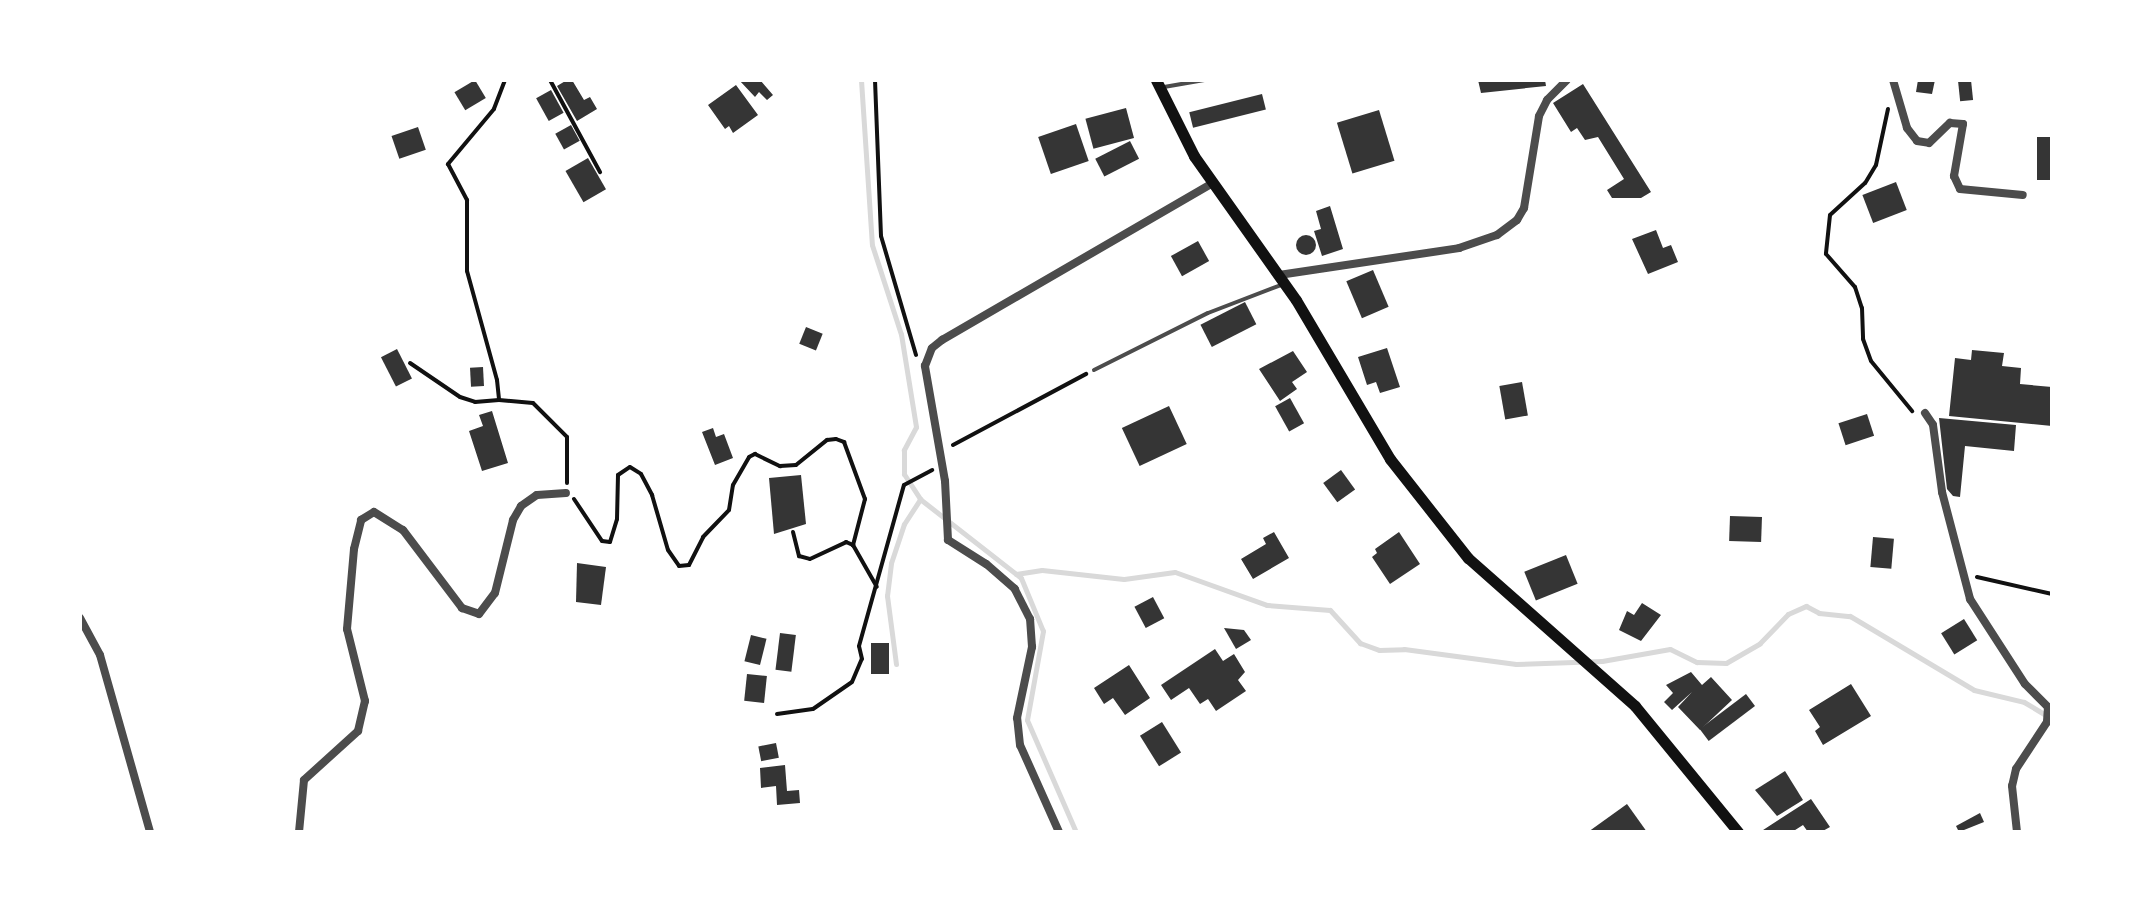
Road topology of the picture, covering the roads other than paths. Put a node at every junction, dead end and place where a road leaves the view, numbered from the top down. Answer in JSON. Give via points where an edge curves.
{"nodes":[{"id":1,"x":1204,"y":80,"type":"edge"},
{"id":2,"x":1567,"y":80,"type":"edge"},
{"id":3,"x":1894,"y":81,"type":"edge"},
{"id":4,"x":1158,"y":84,"type":"edge"},
{"id":5,"x":1212,"y":183,"type":"junction"},
{"id":6,"x":2023,"y":195,"type":"dead end"},
{"id":7,"x":1282,"y":280,"type":"junction"},
{"id":8,"x":1094,"y":370,"type":"road end"},
{"id":9,"x":1925,"y":412,"type":"road end"},
{"id":10,"x":566,"y":493,"type":"road end"},
{"id":11,"x":80,"y":618,"type":"edge"},
{"id":12,"x":150,"y":832,"type":"edge"},
{"id":13,"x":299,"y":832,"type":"edge"},
{"id":14,"x":1058,"y":832,"type":"edge"},
{"id":15,"x":1738,"y":832,"type":"edge"},
{"id":16,"x":2017,"y":832,"type":"edge"}],
"edges":[{"from":1,"to":4,"type":"lane"},
{"from":2,"to":7,"type":"street","via":[[1539,116],[1524,208],[1497,235]]},
{"from":3,"to":6,"type":"street","via":[[1917,141],[1929,142],[1950,123],[1963,124],[1954,176],[1960,188]]},
{"from":4,"to":5,"type":"main road"},
{"from":5,"to":7,"type":"main road"},
{"from":5,"to":14,"type":"street","via":[[942,340],[924,366],[945,481],[948,540],[1015,589],[1030,619],[1032,647],[1016,718],[1020,745]]},
{"from":7,"to":8,"type":"lane"},
{"from":7,"to":15,"type":"main road","via":[[1390,459],[1468,558],[1648,720]]},
{"from":9,"to":16,"type":"street","via":[[1934,426],[1962,578],[2024,684],[2048,707],[2047,722],[2016,769]]},
{"from":10,"to":13,"type":"street","via":[[537,495],[521,506],[495,593],[479,614],[462,608],[403,530],[374,512],[362,520],[348,629],[364,701],[358,731],[304,780]]},
{"from":11,"to":12,"type":"street","via":[[100,655]]}]}
